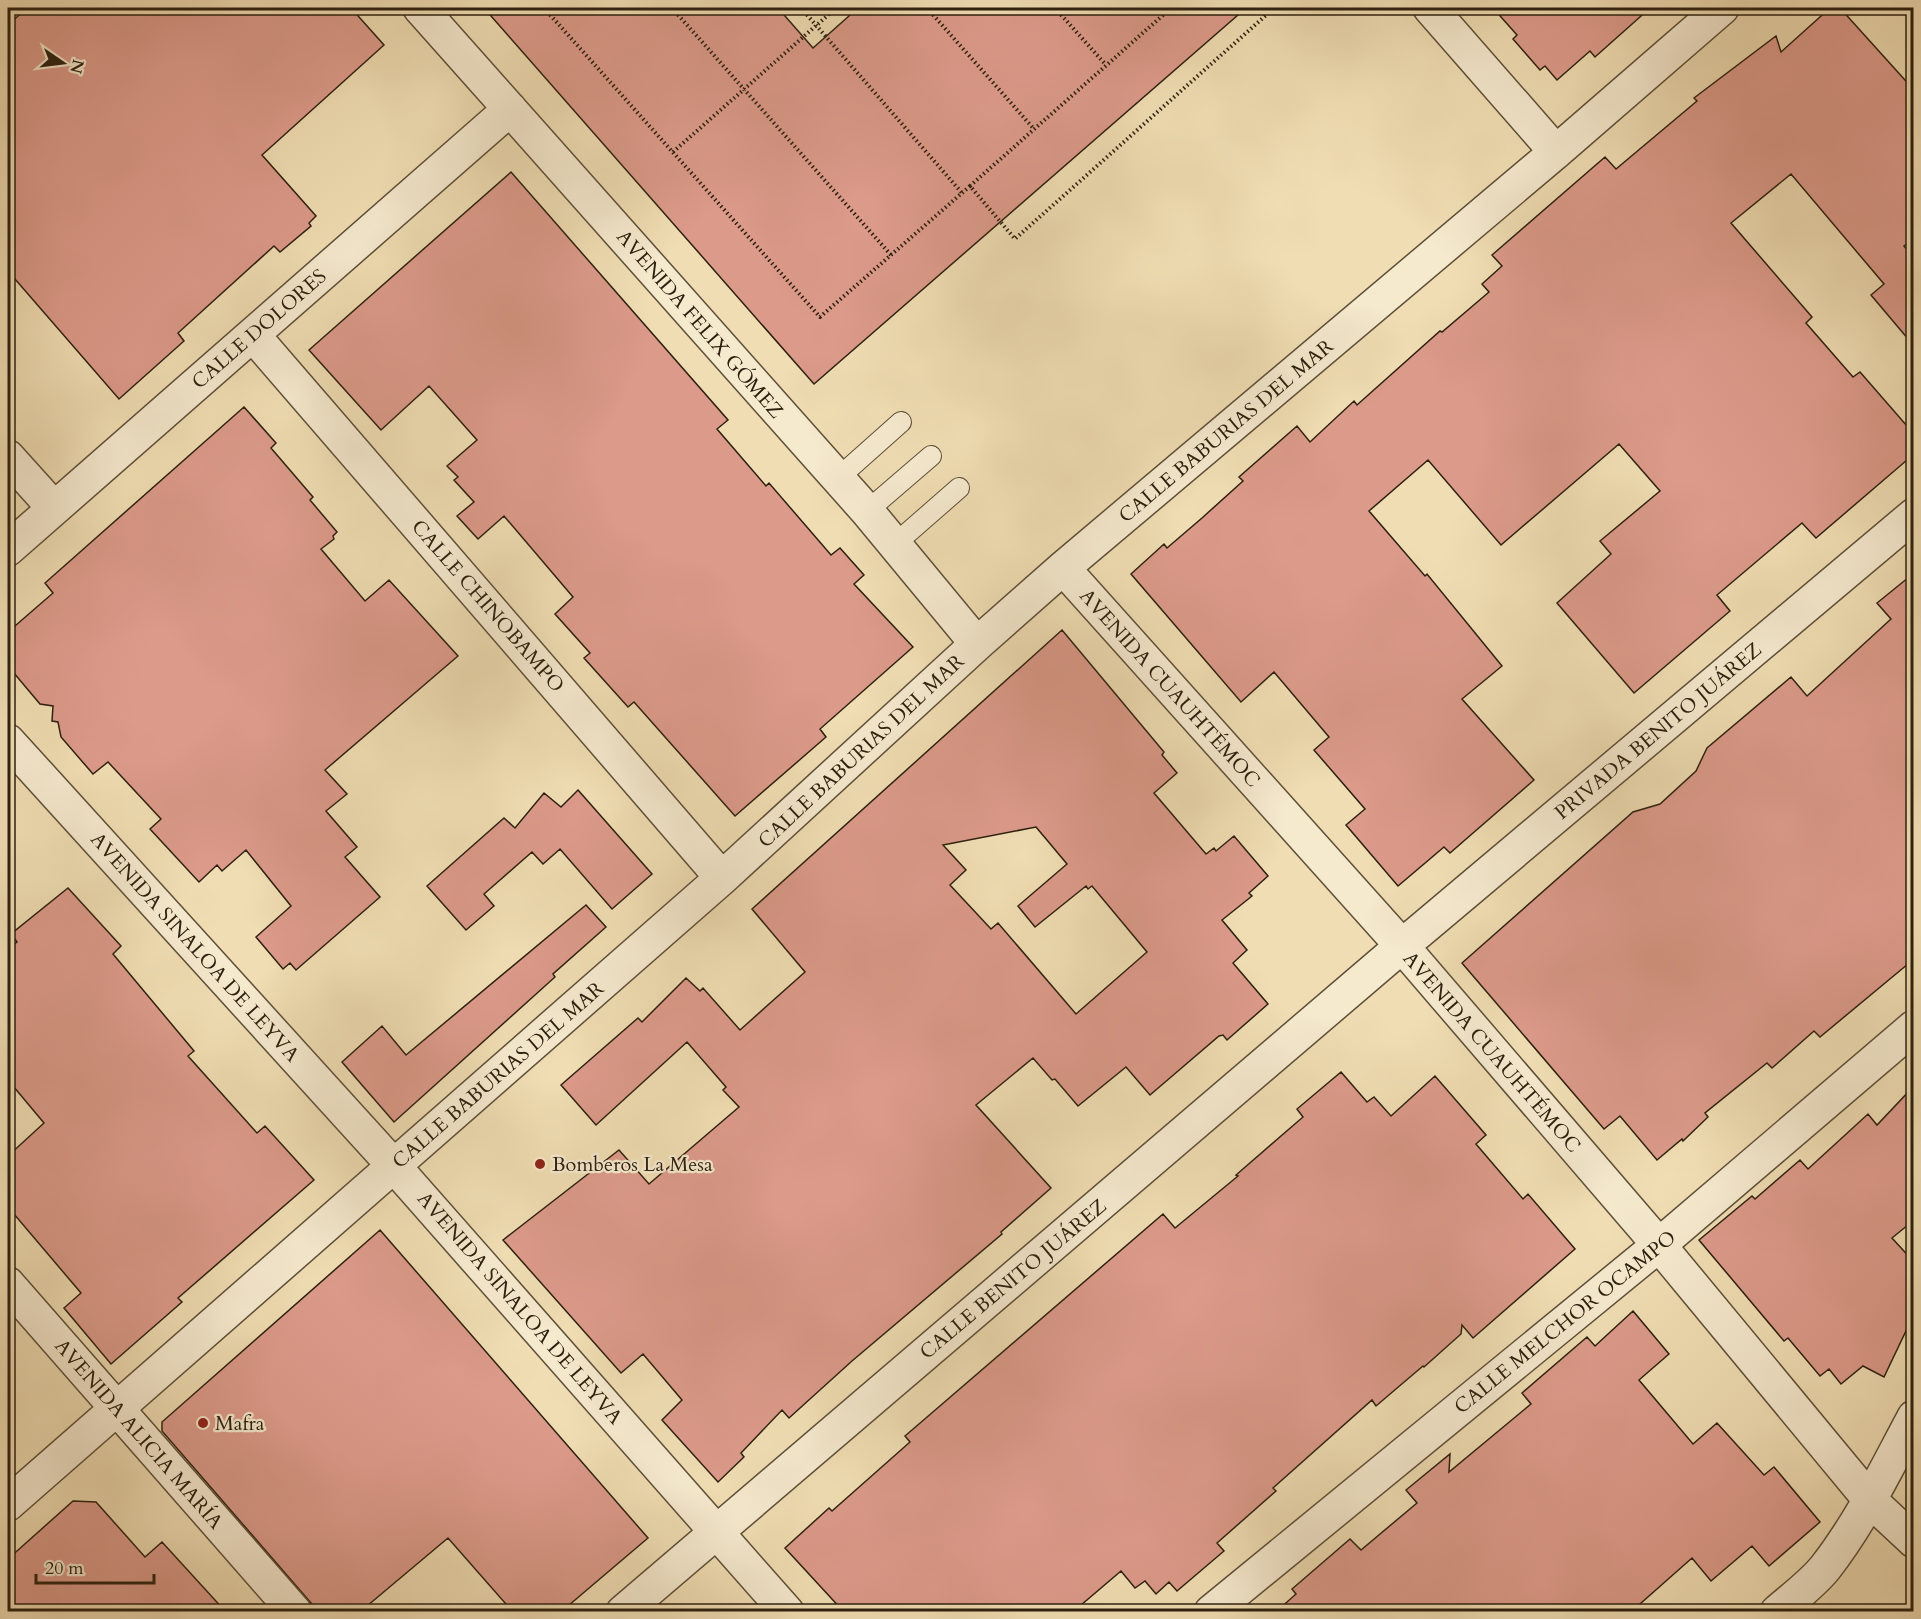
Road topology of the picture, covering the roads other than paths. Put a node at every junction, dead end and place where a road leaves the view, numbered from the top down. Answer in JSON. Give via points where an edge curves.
{"nodes":[{"id":1,"x":420,"y":8,"type":"edge"},
{"id":2,"x":1431,"y":8,"type":"edge"},
{"id":3,"x":1722,"y":8,"type":"edge"},
{"id":4,"x":510,"y":109,"type":"junction"},
{"id":5,"x":1556,"y":152,"type":"junction"},
{"id":6,"x":253,"y":335,"type":"junction"},
{"id":7,"x":901,"y":422,"type":"dead end"},
{"id":8,"x":931,"y":456,"type":"dead end"},
{"id":9,"x":8,"y":457,"type":"edge"},
{"id":10,"x":837,"y":479,"type":"junction"},
{"id":11,"x":959,"y":488,"type":"dead end"},
{"id":12,"x":54,"y":508,"type":"junction"},
{"id":13,"x":867,"y":512,"type":"junction"},
{"id":14,"x":1914,"y":515,"type":"edge"},
{"id":15,"x":895,"y":544,"type":"junction"},
{"id":16,"x":8,"y":549,"type":"edge"},
{"id":17,"x":1064,"y":568,"type":"junction"},
{"id":18,"x":977,"y":644,"type":"junction"},
{"id":19,"x":8,"y":741,"type":"edge"},
{"id":20,"x":722,"y":878,"type":"junction"},
{"id":21,"x":1402,"y":946,"type":"junction"},
{"id":22,"x":1914,"y":1027,"type":"edge"},
{"id":23,"x":394,"y":1166,"type":"junction"},
{"id":24,"x":1659,"y":1245,"type":"junction"},
{"id":25,"x":8,"y":1284,"type":"edge"},
{"id":26,"x":117,"y":1408,"type":"junction"},
{"id":27,"x":1914,"y":1417,"type":"edge"},
{"id":28,"x":1870,"y":1500,"type":"junction"},
{"id":29,"x":8,"y":1504,"type":"edge"},
{"id":30,"x":716,"y":1532,"type":"junction"},
{"id":31,"x":1914,"y":1541,"type":"edge"},
{"id":32,"x":295,"y":1611,"type":"edge"},
{"id":33,"x":623,"y":1611,"type":"edge"},
{"id":34,"x":787,"y":1611,"type":"edge"},
{"id":35,"x":1211,"y":1611,"type":"edge"},
{"id":36,"x":1777,"y":1611,"type":"edge"}],
"edges":[{"from":1,"to":4,"type":"street","name":"AVENIDA FELIX GÓMEZ"},
{"from":2,"to":5,"type":"street"},
{"from":3,"to":5,"type":"street","name":"CALLE BABURIAS DEL MAR"},
{"from":4,"to":6,"type":"street","name":"CALLE DOLORES"},
{"from":4,"to":10,"type":"street","name":"AVENIDA FELIX GÓMEZ"},
{"from":5,"to":17,"type":"street","name":"CALLE BABURIAS DEL MAR"},
{"from":6,"to":12,"type":"street","name":"CALLE DOLORES"},
{"from":6,"to":20,"type":"street","name":"CALLE CHINOBAMPO"},
{"from":7,"to":10,"type":"lane"},
{"from":8,"to":13,"type":"lane"},
{"from":9,"to":12,"type":"street"},
{"from":10,"to":13,"type":"street","name":"AVENIDA FELIX GÓMEZ"},
{"from":11,"to":15,"type":"lane"},
{"from":12,"to":16,"type":"street","name":"CALLE DOLORES"},
{"from":13,"to":15,"type":"street","name":"AVENIDA FELIX GÓMEZ"},
{"from":14,"to":21,"type":"street","name":"PRIVADA BENITO JUÁREZ"},
{"from":15,"to":18,"type":"street","name":"AVENIDA FELIX GÓMEZ"},
{"from":17,"to":18,"type":"street","name":"CALLE BABURIAS DEL MAR"},
{"from":17,"to":21,"type":"street","name":"AVENIDA CUAUHTÉMOC"},
{"from":18,"to":20,"type":"street","name":"CALLE BABURIAS DEL MAR"},
{"from":19,"to":23,"type":"street","name":"AVENIDA SINALOA DE LEYVA"},
{"from":20,"to":23,"type":"street","name":"CALLE BABURIAS DEL MAR"},
{"from":21,"to":24,"type":"street","name":"AVENIDA CUAUHTÉMOC"},
{"from":21,"to":30,"type":"street","name":"CALLE BENITO JUÁREZ"},
{"from":22,"to":24,"type":"street","name":"CALLE MELCHOR OCAMPO"},
{"from":23,"to":26,"type":"street","name":"CALLE BABURIAS DEL MAR"},
{"from":23,"to":30,"type":"street","name":"AVENIDA SINALOA DE LEYVA"},
{"from":24,"to":28,"type":"street","name":"AVENIDA CUAUHTÉMOC"},
{"from":24,"to":35,"type":"street","name":"CALLE MELCHOR OCAMPO"},
{"from":25,"to":26,"type":"street","name":"AVENIDA ALICIA MARÍA"},
{"from":26,"to":29,"type":"street","name":"CALLE BABURIAS DEL MAR"},
{"from":26,"to":32,"type":"street","name":"AVENIDA ALICIA MARÍA"},
{"from":27,"to":28,"type":"street"},
{"from":28,"to":31,"type":"street","name":"AVENIDA CUAUHTÉMOC"},
{"from":28,"to":36,"type":"street","via":[[1823,1570]]},
{"from":30,"to":33,"type":"street","name":"CALLE BENITO JUÁREZ"},
{"from":30,"to":34,"type":"street","name":"AVENIDA SINALOA DE LEYVA"}]}
